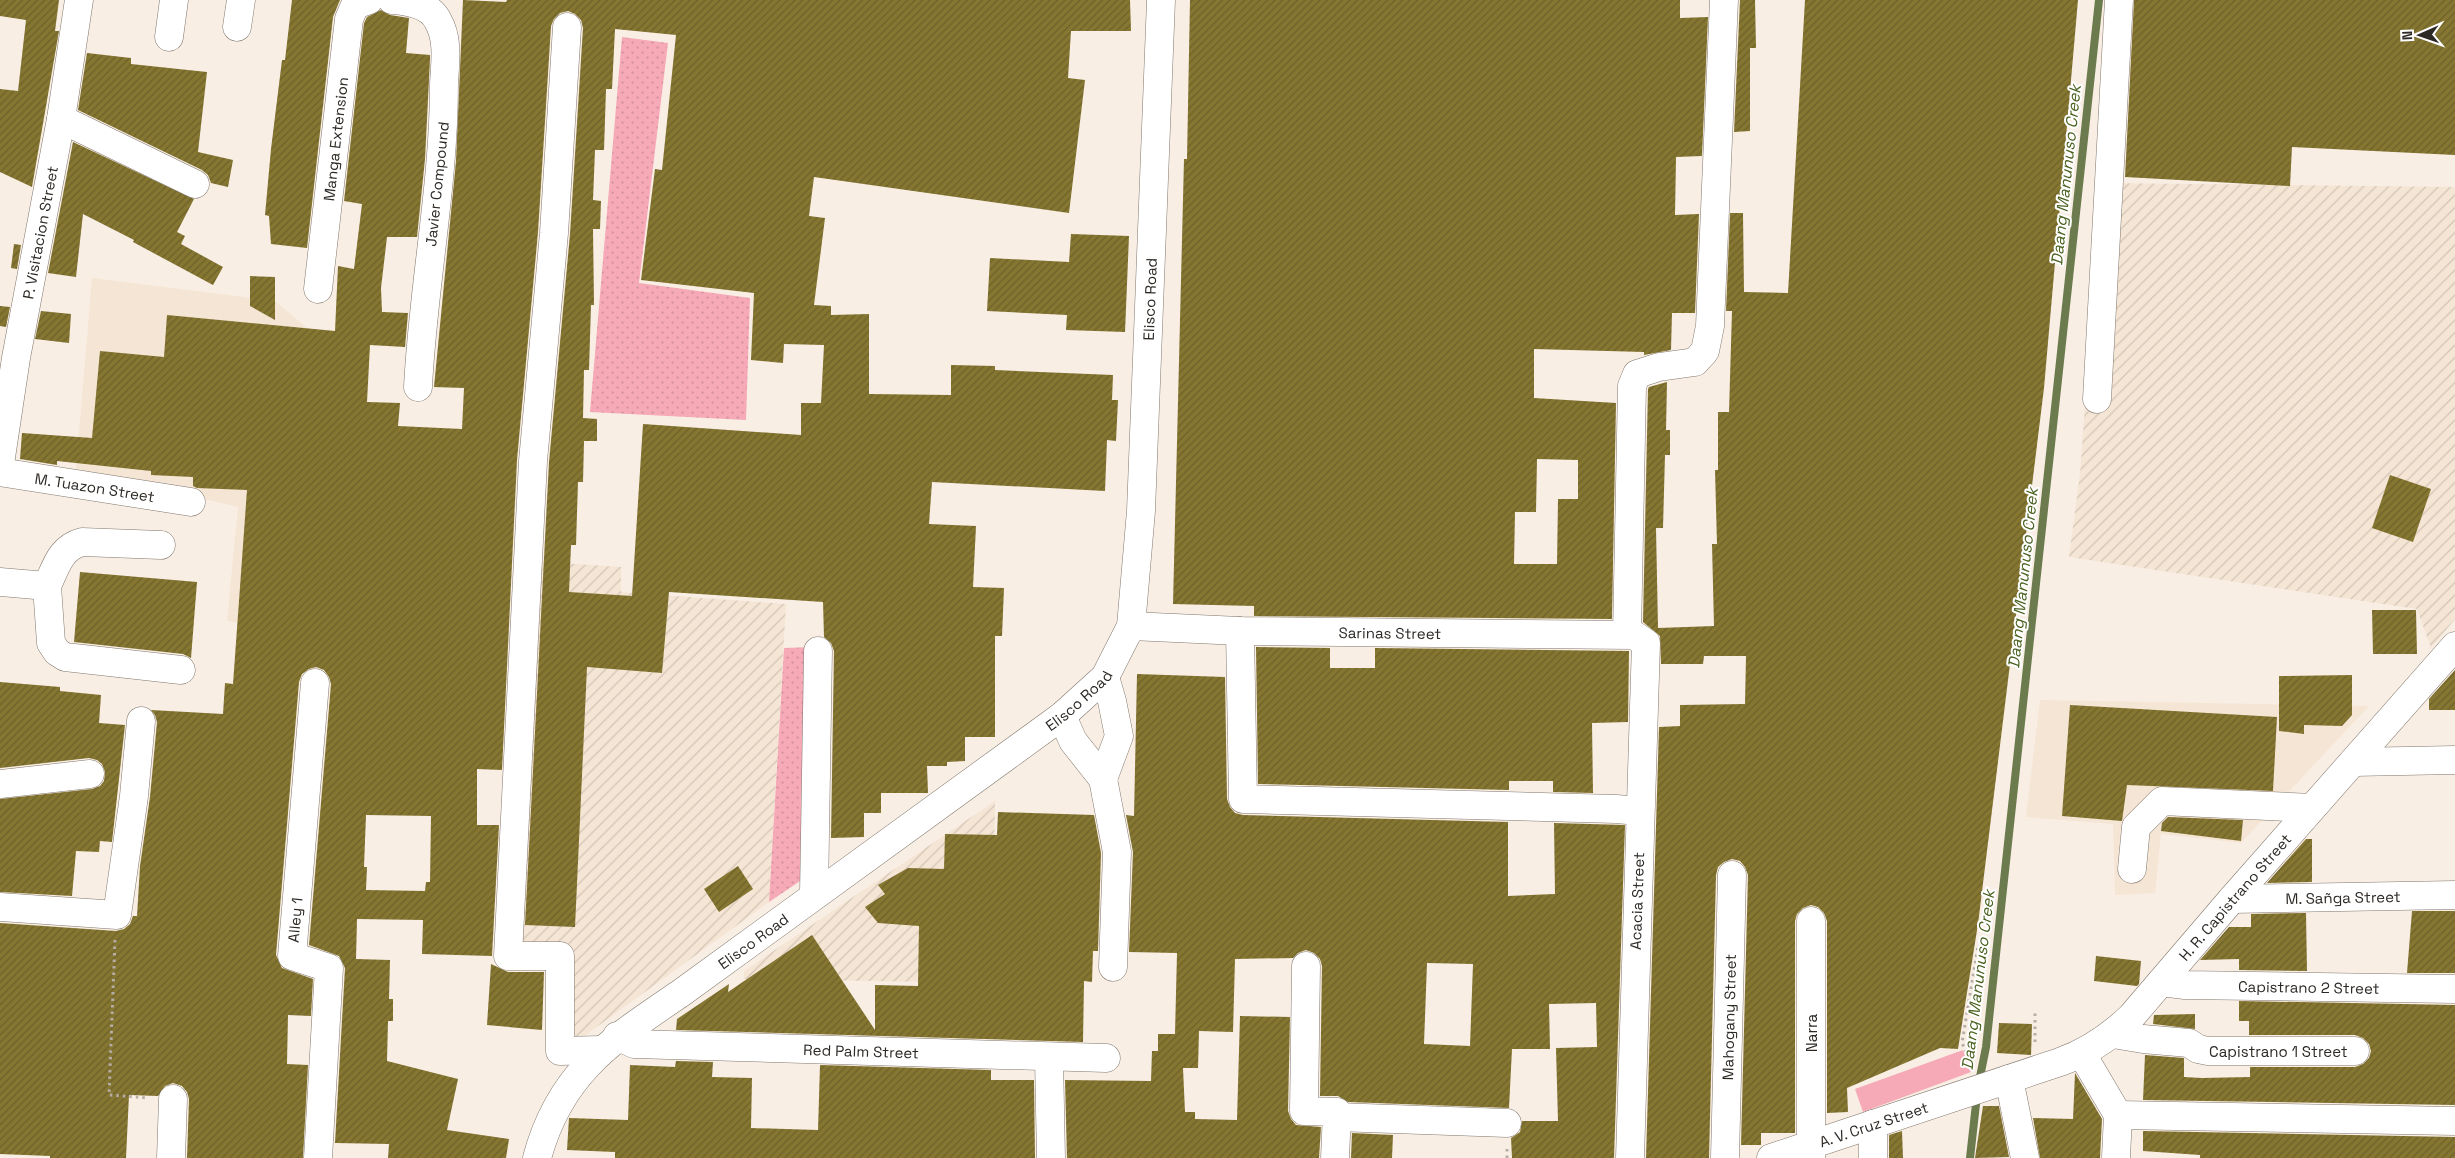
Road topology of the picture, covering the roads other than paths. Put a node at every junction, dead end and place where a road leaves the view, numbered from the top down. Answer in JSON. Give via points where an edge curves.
{"nodes":[{"id":1,"x":79,"y":0,"type":"edge"},
{"id":2,"x":174,"y":0,"type":"edge"},
{"id":3,"x":241,"y":0,"type":"edge"},
{"id":4,"x":401,"y":0,"type":"edge"},
{"id":5,"x":1161,"y":0,"type":"edge"},
{"id":6,"x":1724,"y":0,"type":"edge"},
{"id":7,"x":2119,"y":0,"type":"edge"},
{"id":8,"x":362,"y":1,"type":"edge"},
{"id":9,"x":237,"y":27,"type":"dead end"},
{"id":10,"x":566,"y":27,"type":"dead end"},
{"id":11,"x":169,"y":37,"type":"dead end"},
{"id":12,"x":61,"y":119,"type":"junction"},
{"id":13,"x":196,"y":184,"type":"dead end"},
{"id":14,"x":318,"y":289,"type":"dead end"},
{"id":15,"x":418,"y":387,"type":"dead end"},
{"id":16,"x":2097,"y":399,"type":"dead end"},
{"id":17,"x":0,"y":457,"type":"edge"},
{"id":18,"x":0,"y":464,"type":"edge"},
{"id":19,"x":0,"y":472,"type":"edge"},
{"id":20,"x":191,"y":502,"type":"dead end"},
{"id":21,"x":161,"y":545,"type":"dead end"},
{"id":22,"x":0,"y":582,"type":"edge"},
{"id":23,"x":47,"y":586,"type":"junction"},
{"id":24,"x":1130,"y":626,"type":"junction"},
{"id":25,"x":1240,"y":631,"type":"junction"},
{"id":26,"x":1636,"y":639,"type":"junction"},
{"id":27,"x":818,"y":651,"type":"dead end"},
{"id":28,"x":2452,"y":653,"type":"edge"},
{"id":29,"x":181,"y":670,"type":"dead end"},
{"id":30,"x":1105,"y":677,"type":"junction"},
{"id":31,"x":315,"y":684,"type":"dead end"},
{"id":32,"x":1062,"y":716,"type":"junction"},
{"id":33,"x":141,"y":721,"type":"dead end"},
{"id":34,"x":2455,"y":760,"type":"edge"},
{"id":35,"x":2353,"y":762,"type":"junction"},
{"id":36,"x":90,"y":774,"type":"dead end"},
{"id":37,"x":1104,"y":779,"type":"junction"},
{"id":38,"x":0,"y":784,"type":"edge"},
{"id":39,"x":2312,"y":808,"type":"junction"},
{"id":40,"x":1640,"y":812,"type":"junction"},
{"id":41,"x":2132,"y":869,"type":"dead end"},
{"id":42,"x":1732,"y":875,"type":"dead end"},
{"id":43,"x":814,"y":895,"type":"junction"},
{"id":44,"x":2455,"y":895,"type":"edge"},
{"id":45,"x":2232,"y":899,"type":"junction"},
{"id":46,"x":0,"y":907,"type":"edge"},
{"id":47,"x":1811,"y":921,"type":"dead end"},
{"id":48,"x":1306,"y":966,"type":"dead end"},
{"id":49,"x":1113,"y":967,"type":"dead end"},
{"id":50,"x":2161,"y":982,"type":"junction"},
{"id":51,"x":2455,"y":989,"type":"edge"},
{"id":52,"x":2113,"y":1034,"type":"junction"},
{"id":53,"x":609,"y":1043,"type":"junction"},
{"id":54,"x":2355,"y":1051,"type":"dead end"},
{"id":55,"x":2082,"y":1054,"type":"junction"},
{"id":56,"x":1049,"y":1058,"type":"junction"},
{"id":57,"x":1106,"y":1058,"type":"dead end"},
{"id":58,"x":1985,"y":1087,"type":"junction"},
{"id":59,"x":173,"y":1099,"type":"road end"},
{"id":60,"x":2118,"y":1115,"type":"junction"},
{"id":61,"x":1336,"y":1117,"type":"junction"},
{"id":62,"x":2455,"y":1121,"type":"edge"},
{"id":63,"x":1507,"y":1123,"type":"dead end"},
{"id":64,"x":1873,"y":1124,"type":"junction"},
{"id":65,"x":1811,"y":1152,"type":"edge"},
{"id":66,"x":2124,"y":1157,"type":"edge"},
{"id":67,"x":171,"y":1158,"type":"edge"},
{"id":68,"x":318,"y":1158,"type":"edge"},
{"id":69,"x":537,"y":1158,"type":"edge"},
{"id":70,"x":1051,"y":1158,"type":"edge"},
{"id":71,"x":1335,"y":1158,"type":"edge"},
{"id":72,"x":1630,"y":1158,"type":"edge"},
{"id":73,"x":1725,"y":1158,"type":"edge"},
{"id":74,"x":1771,"y":1158,"type":"edge"},
{"id":75,"x":1873,"y":1158,"type":"edge"},
{"id":76,"x":2025,"y":1158,"type":"edge"}],
"edges":[{"from":1,"to":12,"type":"street","name":"P. Visitacion Street"},
{"from":2,"to":11,"type":"street"},
{"from":3,"to":9,"type":"street"},
{"from":4,"to":15,"type":"street","name":"Javier Compound","via":[[423,6],[438,19],[446,53],[444,130],[422,322]]},
{"from":5,"to":24,"type":"street","name":"Elisco Road","via":[[1141,511]]},
{"from":6,"to":26,"type":"street","name":"Acacia Street","via":[[1710,326],[1705,351],[1695,362],[1637,374],[1632,386]]},
{"from":7,"to":16,"type":"street"},
{"from":8,"to":14,"type":"street","name":"Manga Extension","via":[[354,5],[344,47]]},
{"from":10,"to":53,"type":"street","via":[[554,233],[533,461],[508,956],[560,956],[560,1051]]},
{"from":12,"to":13,"type":"street"},
{"from":12,"to":17,"type":"street","name":"P. Visitacion Street"},
{"from":17,"to":18,"type":"street","name":"P. Visitacion Street"},
{"from":19,"to":20,"type":"street","name":"M. Tuazon Street"},
{"from":21,"to":23,"type":"street","via":[[74,544],[66,549]]},
{"from":22,"to":23,"type":"street"},
{"from":23,"to":29,"type":"street","via":[[51,643],[57,652],[65,656]]},
{"from":24,"to":25,"type":"street","name":"Sarinas Street"},
{"from":24,"to":30,"type":"street","name":"Elisco Road"},
{"from":25,"to":26,"type":"street","name":"Sarinas Street"},
{"from":25,"to":40,"type":"street","via":[[1243,799]]},
{"from":26,"to":40,"type":"street","name":"Acacia Street"},
{"from":27,"to":43,"type":"street"},
{"from":28,"to":35,"type":"street","name":"H. R. Capistrano Street"},
{"from":30,"to":32,"type":"street","name":"Elisco Road"},
{"from":30,"to":37,"type":"street","via":[[1119,736]]},
{"from":31,"to":68,"type":"street","name":"Alley 1","via":[[292,956],[329,968]]},
{"from":32,"to":37,"type":"street","via":[[1073,741]]},
{"from":32,"to":43,"type":"street","name":"Elisco Road"},
{"from":33,"to":46,"type":"street","via":[[117,915]]},
{"from":34,"to":35,"type":"street"},
{"from":35,"to":39,"type":"street","name":"H. R. Capistrano Street"},
{"from":36,"to":38,"type":"street"},
{"from":37,"to":49,"type":"street","via":[[1117,852]]},
{"from":39,"to":41,"type":"street","via":[[2162,801],[2136,827]]},
{"from":39,"to":45,"type":"street","name":"H. R. Capistrano Street"},
{"from":40,"to":72,"type":"street","name":"Acacia Street"},
{"from":42,"to":73,"type":"street","name":"Mahogany Street"},
{"from":43,"to":53,"type":"street","name":"Elisco Road"},
{"from":44,"to":45,"type":"street","name":"M. Sañga Street"},
{"from":45,"to":50,"type":"street","name":"H. R. Capistrano Street"},
{"from":47,"to":65,"type":"street","name":"Narra"},
{"from":48,"to":61,"type":"street","via":[[1304,1111],[1337,1112]]},
{"from":50,"to":51,"type":"street","name":"Capistrano 2 Street"},
{"from":50,"to":52,"type":"street","name":"H. R. Capistrano Street"},
{"from":52,"to":54,"type":"street","name":"Capistrano 1 Street","via":[[2190,1043],[2208,1051]]},
{"from":52,"to":55,"type":"street","name":"H. R. Capistrano Street"},
{"from":53,"to":56,"type":"street","name":"Red Palm Street"},
{"from":53,"to":69,"type":"street","name":"Elisco Road","via":[[566,1091],[551,1119]]},
{"from":55,"to":58,"type":"street","name":"H. R. Capistrano Street"},
{"from":55,"to":60,"type":"street"},
{"from":56,"to":57,"type":"street","name":"Red Palm Street"},
{"from":56,"to":70,"type":"street"},
{"from":58,"to":64,"type":"street","name":"A. V. Cruz Street"},
{"from":58,"to":76,"type":"street"},
{"from":59,"to":67,"type":"street"},
{"from":60,"to":62,"type":"street"},
{"from":60,"to":66,"type":"street"},
{"from":61,"to":63,"type":"street"},
{"from":61,"to":71,"type":"street"},
{"from":64,"to":65,"type":"street","name":"A. V. Cruz Street"},
{"from":64,"to":75,"type":"street"},
{"from":65,"to":74,"type":"street","name":"A. V. Cruz Street"}]}
